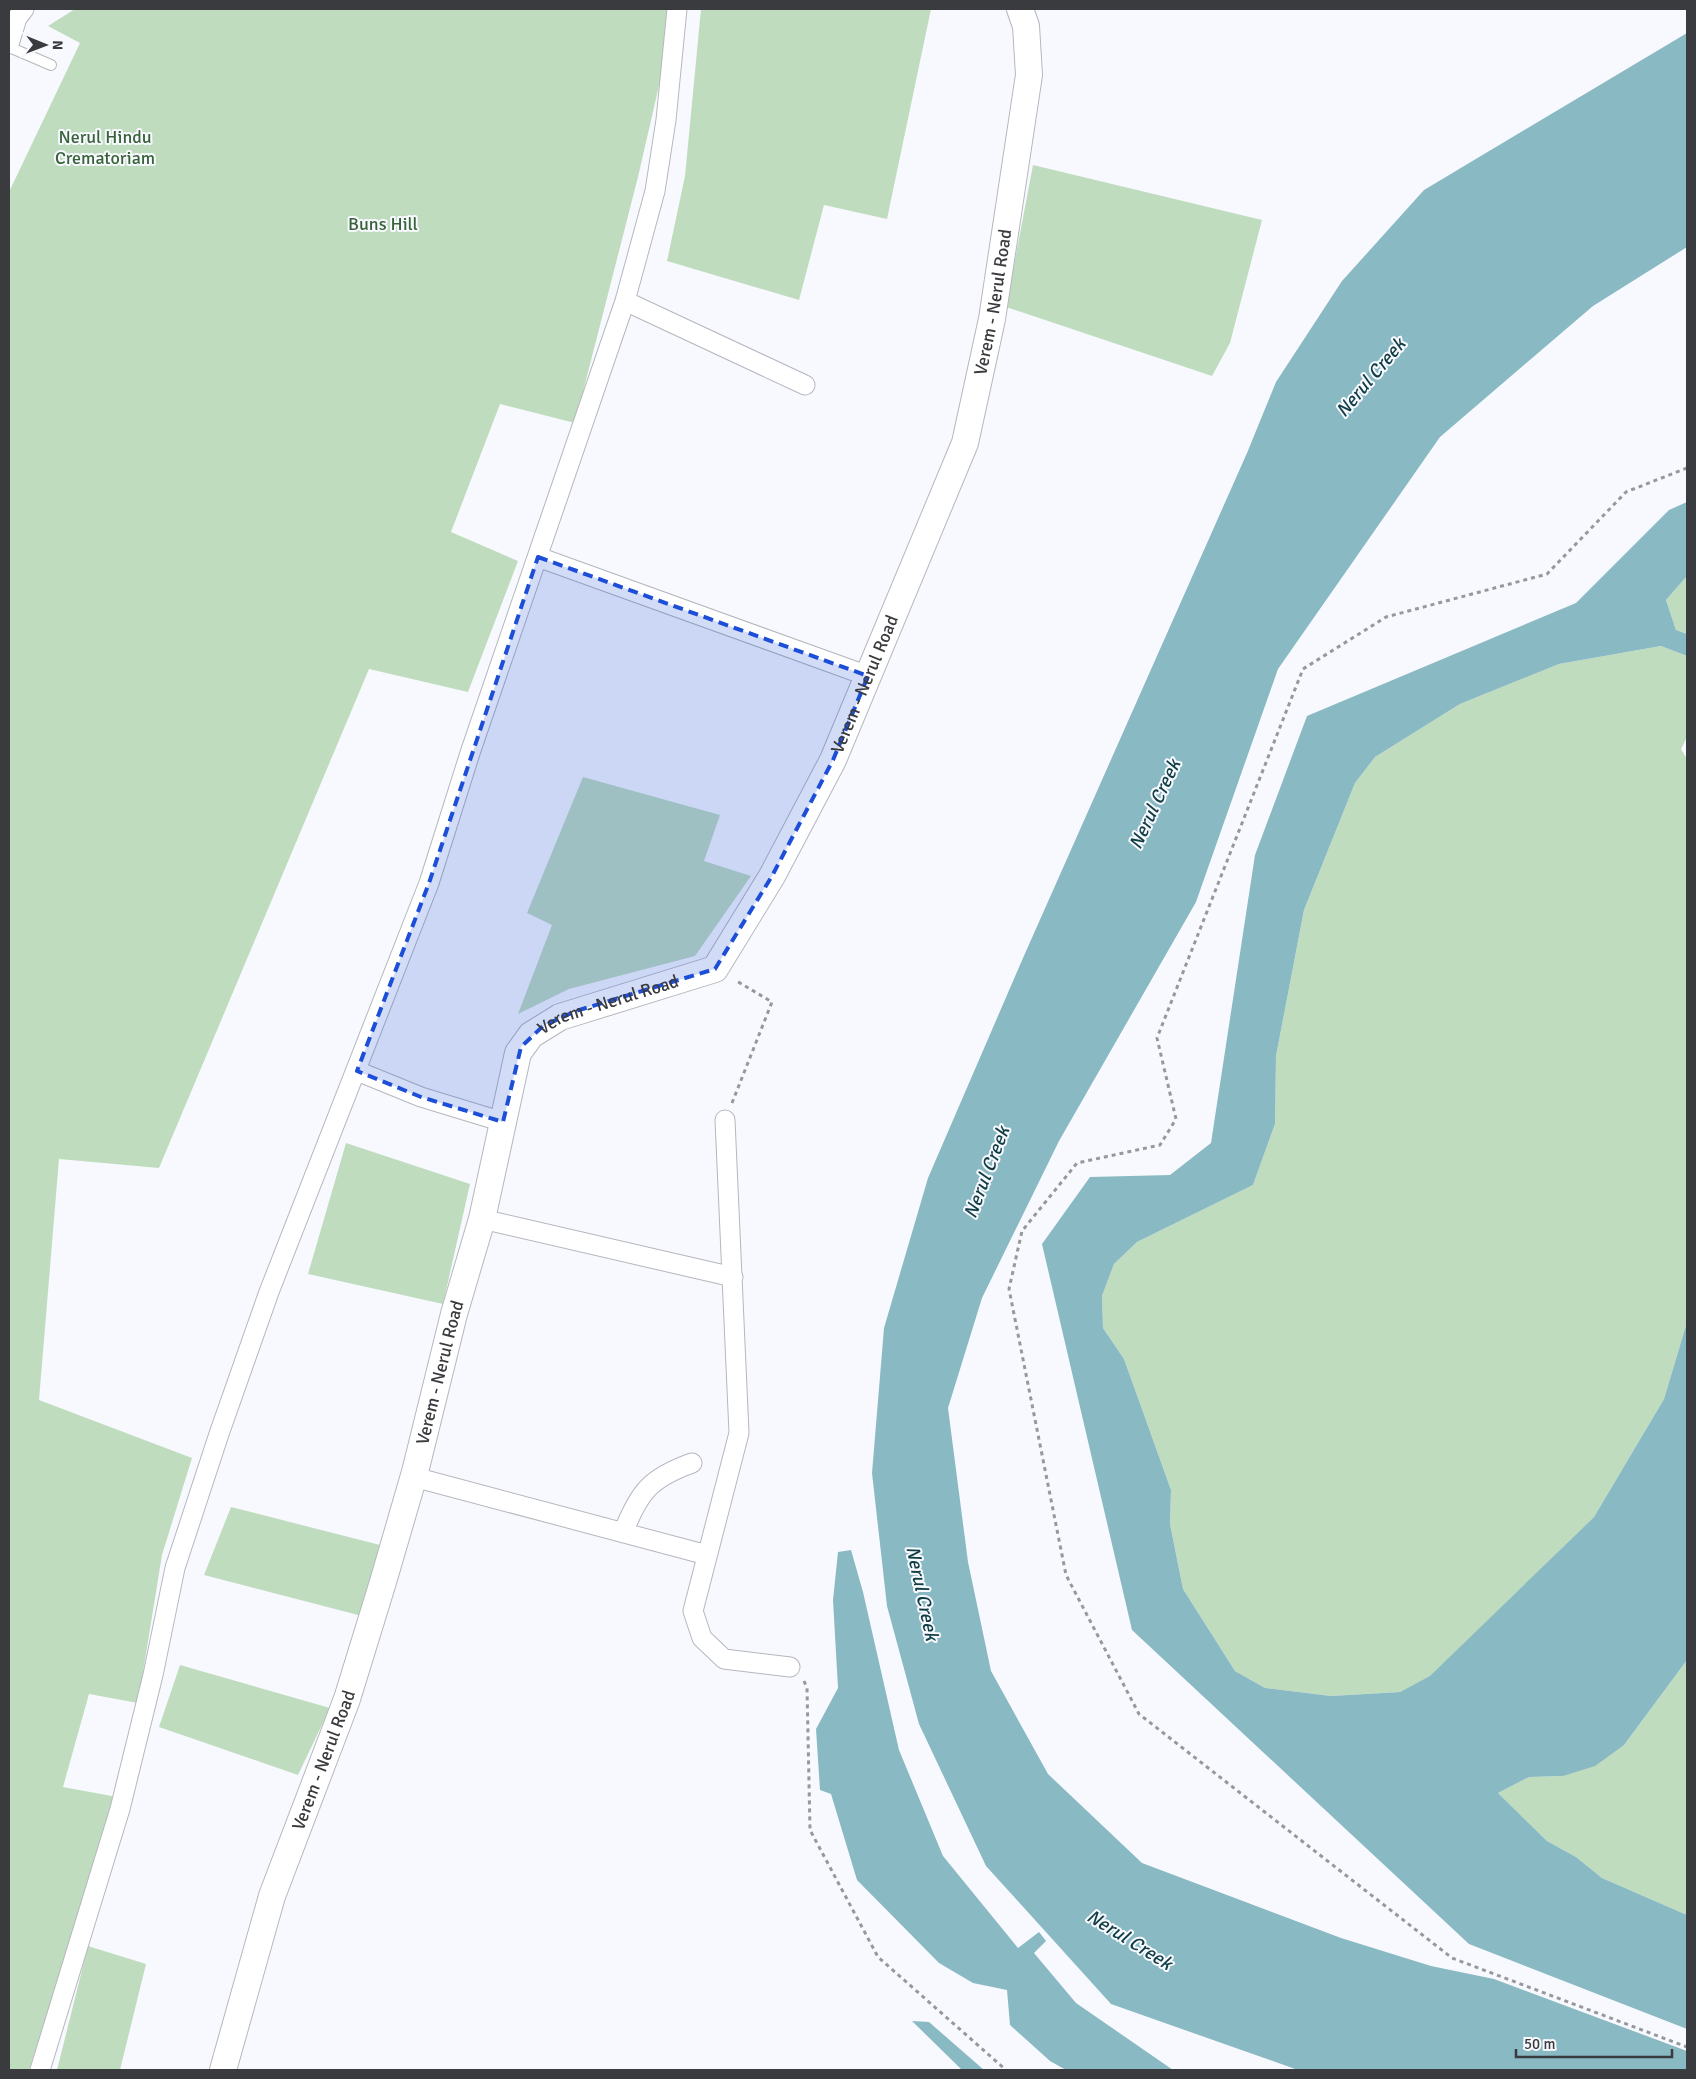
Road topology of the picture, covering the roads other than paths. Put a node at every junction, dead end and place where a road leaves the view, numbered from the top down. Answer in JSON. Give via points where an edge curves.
{"nodes":[{"id":1,"x":24,"y":9,"type":"edge"},
{"id":2,"x":677,"y":9,"type":"edge"},
{"id":3,"x":1020,"y":9,"type":"edge"},
{"id":4,"x":9,"y":45,"type":"edge"},
{"id":5,"x":51,"y":65,"type":"dead end"},
{"id":6,"x":625,"y":301,"type":"junction"},
{"id":7,"x":805,"y":385,"type":"dead end"},
{"id":8,"x":538,"y":557,"type":"junction"},
{"id":9,"x":868,"y":676,"type":"junction"},
{"id":10,"x":357,"y":1071,"type":"junction"},
{"id":11,"x":725,"y":1120,"type":"road end"},
{"id":12,"x":503,"y":1122,"type":"junction"},
{"id":13,"x":482,"y":1219,"type":"junction"},
{"id":14,"x":733,"y":1277,"type":"junction"},
{"id":15,"x":692,"y":1463,"type":"dead end"},
{"id":16,"x":414,"y":1477,"type":"junction"},
{"id":17,"x":623,"y":1533,"type":"junction"},
{"id":18,"x":707,"y":1555,"type":"junction"},
{"id":19,"x":790,"y":1667,"type":"road end"},
{"id":20,"x":40,"y":2070,"type":"edge"},
{"id":21,"x":223,"y":2070,"type":"edge"}],
"edges":[{"from":1,"to":4,"type":"street","via":[[17,18]]},
{"from":2,"to":6,"type":"street","via":[[655,191]]},
{"from":3,"to":9,"type":"main road","name":"Verem - Nerul Road","via":[[1026,26],[1029,75],[992,320],[966,443]]},
{"from":4,"to":5,"type":"lane"},
{"from":6,"to":7,"type":"street"},
{"from":6,"to":8,"type":"street"},
{"from":8,"to":9,"type":"street"},
{"from":8,"to":10,"type":"street","via":[[429,882]]},
{"from":9,"to":12,"type":"main road","name":"Verem - Nerul Road","via":[[833,760],[772,876],[715,969],[576,1011],[537,1030],[518,1053]]},
{"from":10,"to":12,"type":"street","via":[[421,1097]]},
{"from":10,"to":20,"type":"street","via":[[269,1292],[175,1568],[120,1809]]},
{"from":11,"to":14,"type":"street"},
{"from":12,"to":13,"type":"main road","name":"Verem - Nerul Road"},
{"from":13,"to":14,"type":"street"},
{"from":13,"to":16,"type":"main road","name":"Verem - Nerul Road","via":[[454,1314]]},
{"from":14,"to":18,"type":"street","via":[[739,1433]]},
{"from":15,"to":17,"type":"street","via":[[669,1471],[648,1487],[634,1504]]},
{"from":16,"to":17,"type":"street"},
{"from":16,"to":21,"type":"main road","name":"Verem - Nerul Road","via":[[348,1700],[272,1896]]},
{"from":17,"to":18,"type":"street"},
{"from":18,"to":19,"type":"street","via":[[693,1611],[702,1638],[724,1659]]}]}
